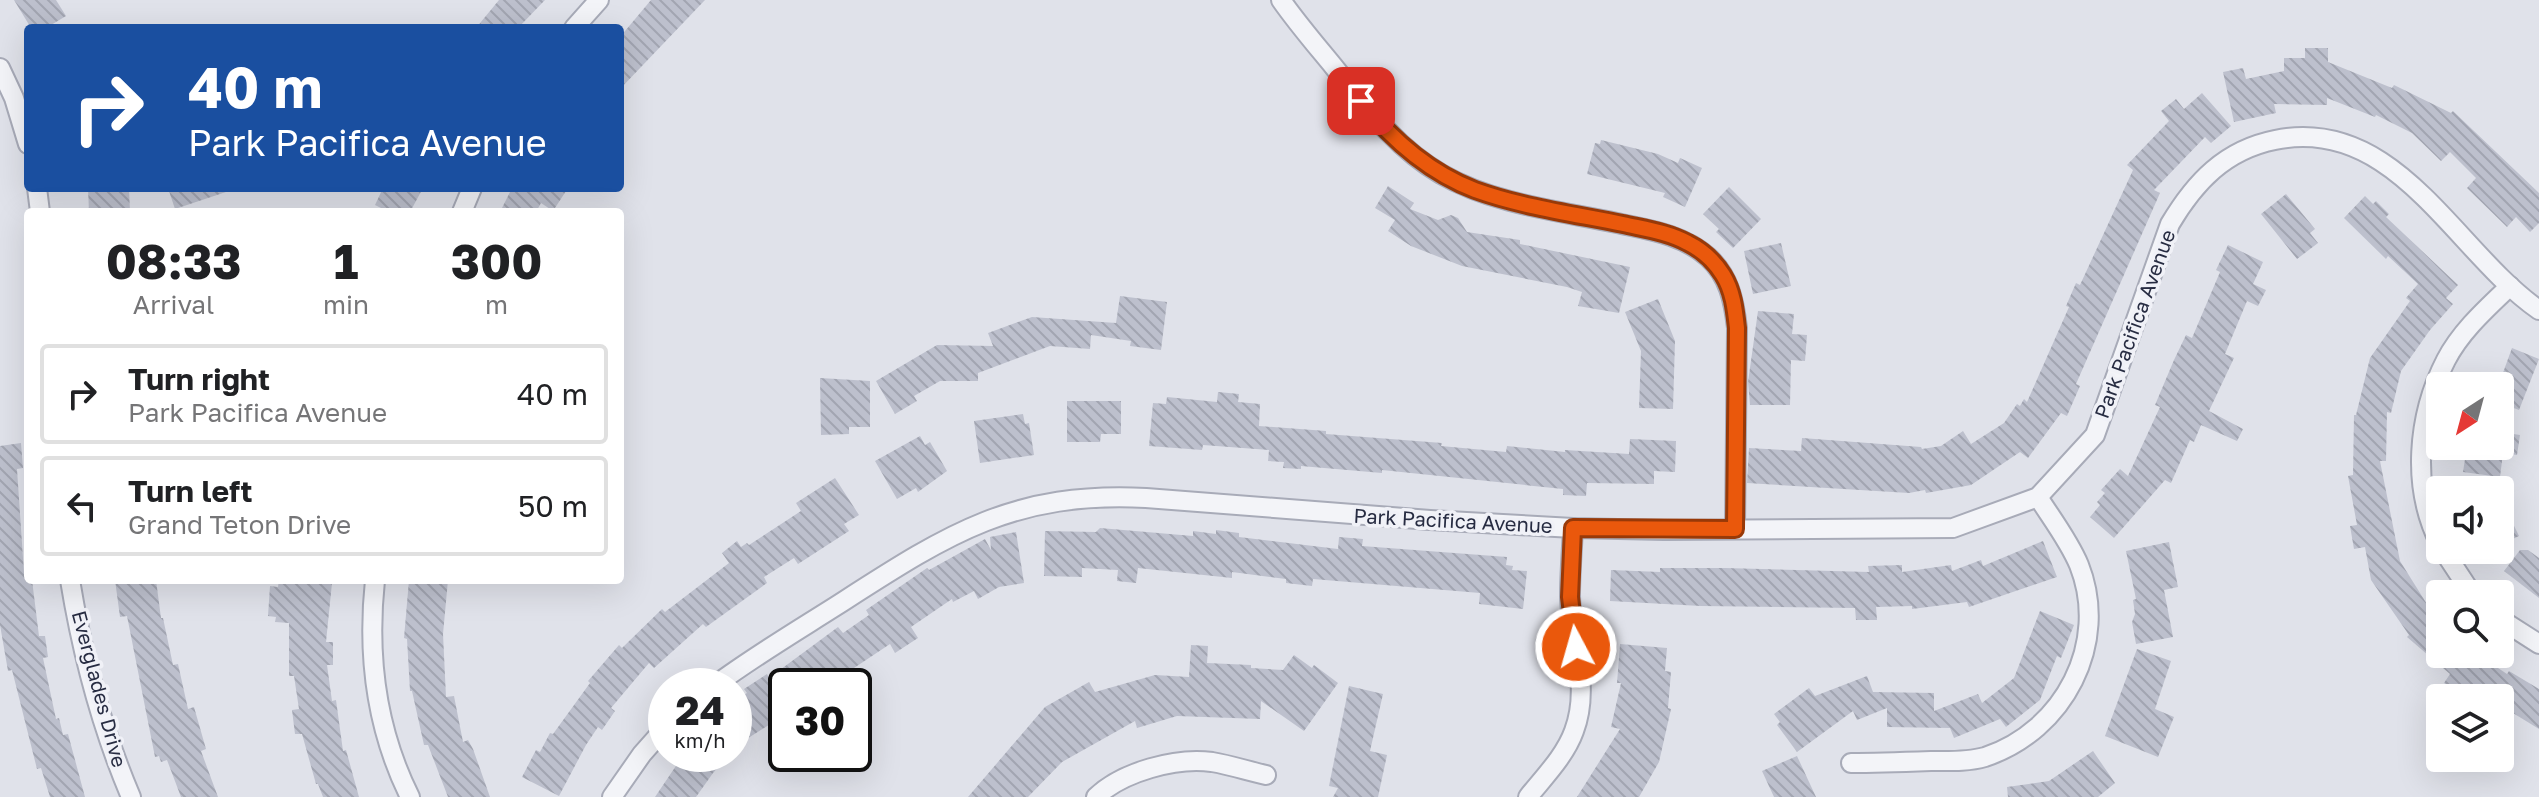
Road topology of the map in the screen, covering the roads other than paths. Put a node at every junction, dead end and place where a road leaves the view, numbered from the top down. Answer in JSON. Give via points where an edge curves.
{"nodes":[{"id":1,"x":599,"y":0,"type":"edge"},
{"id":2,"x":1281,"y":0,"type":"edge"},
{"id":3,"x":578,"y":24,"type":"edge"},
{"id":4,"x":0,"y":68,"type":"edge"},
{"id":5,"x":24,"y":131,"type":"edge"},
{"id":6,"x":2510,"y":286,"type":"junction"},
{"id":7,"x":2539,"y":310,"type":"edge"},
{"id":8,"x":2038,"y":497,"type":"junction"},
{"id":9,"x":2426,"y":504,"type":"edge"},
{"id":10,"x":1573,"y":528,"type":"junction"},
{"id":11,"x":1735,"y":529,"type":"junction"},
{"id":12,"x":71,"y":584,"type":"edge"},
{"id":13,"x":375,"y":584,"type":"edge"},
{"id":14,"x":2514,"y":628,"type":"edge"},
{"id":15,"x":2539,"y":644,"type":"edge"},
{"id":16,"x":742,"y":668,"type":"edge"},
{"id":17,"x":648,"y":747,"type":"edge"},
{"id":18,"x":1851,"y":763,"type":"dead end"},
{"id":19,"x":1266,"y":775,"type":"dead end"},
{"id":20,"x":131,"y":797,"type":"edge"},
{"id":21,"x":410,"y":797,"type":"edge"},
{"id":22,"x":612,"y":797,"type":"edge"},
{"id":23,"x":1096,"y":797,"type":"edge"},
{"id":24,"x":1528,"y":797,"type":"edge"}],
"edges":[{"from":1,"to":3,"type":"street"},
{"from":2,"to":11,"type":"street","via":[[1380,124],[1442,175],[1513,201],[1662,233],[1709,258],[1734,300],[1737,328]]},
{"from":4,"to":5,"type":"street"},
{"from":6,"to":7,"type":"street","name":"Park Pacifica Avenue"},
{"from":6,"to":8,"type":"street","name":"Park Pacifica Avenue","via":[[2383,161],[2321,138],[2255,144],[2205,175],[2170,224],[2095,435]]},
{"from":6,"to":9,"type":"street","via":[[2446,359],[2421,445]]},
{"from":8,"to":11,"type":"street","name":"Park Pacifica Avenue","via":[[1953,528]]},
{"from":8,"to":18,"type":"street","via":[[2079,565],[2088,614],[2080,668],[2055,710],[2034,732],[1983,758]]},
{"from":10,"to":11,"type":"street","name":"Park Pacifica Avenue"},
{"from":10,"to":16,"type":"street","name":"Park Pacifica Avenue","via":[[1109,496],[1032,505],[922,551]]},
{"from":10,"to":24,"type":"street","via":[[1570,597],[1580,709],[1574,733]]},
{"from":12,"to":20,"type":"street","name":"Everglades Drive","via":[[108,735]]},
{"from":13,"to":21,"type":"street","via":[[372,661],[378,702]]},
{"from":14,"to":15,"type":"street"},
{"from":17,"to":22,"type":"street"},
{"from":19,"to":23,"type":"street","via":[[1210,761],[1182,762],[1145,769]]}]}
